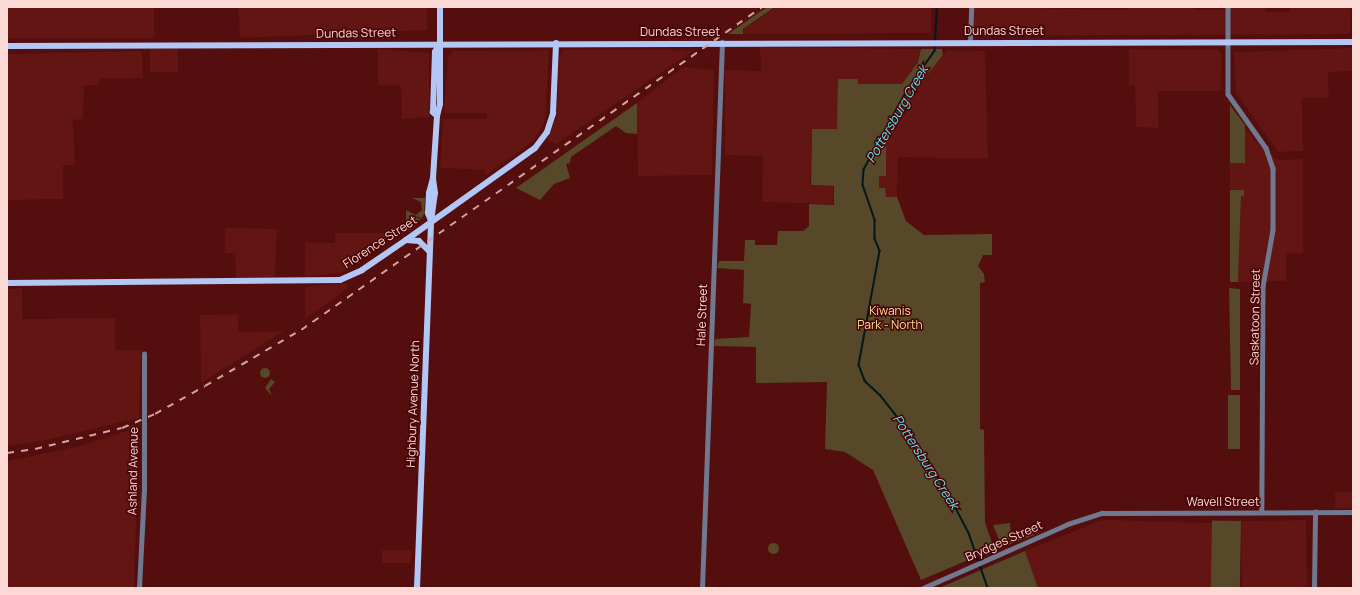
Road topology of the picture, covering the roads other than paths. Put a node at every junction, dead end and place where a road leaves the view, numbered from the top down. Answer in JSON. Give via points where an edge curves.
{"nodes":[{"id":1,"x":440,"y":7,"type":"edge"},
{"id":2,"x":971,"y":7,"type":"edge"},
{"id":3,"x":1228,"y":7,"type":"edge"},
{"id":4,"x":1228,"y":41,"type":"junction"},
{"id":5,"x":722,"y":42,"type":"junction"},
{"id":6,"x":970,"y":42,"type":"junction"},
{"id":7,"x":1353,"y":42,"type":"edge"},
{"id":8,"x":440,"y":43,"type":"junction"},
{"id":9,"x":556,"y":43,"type":"junction"},
{"id":10,"x":7,"y":46,"type":"edge"},
{"id":11,"x":430,"y":222,"type":"junction"},
{"id":12,"x":406,"y":240,"type":"junction"},
{"id":13,"x":429,"y":251,"type":"junction"},
{"id":14,"x":7,"y":283,"type":"edge"},
{"id":15,"x":144,"y":354,"type":"dead end"},
{"id":16,"x":1262,"y":512,"type":"junction"},
{"id":17,"x":1315,"y":512,"type":"junction"},
{"id":18,"x":1353,"y":512,"type":"edge"},
{"id":19,"x":1094,"y":514,"type":"joint"},
{"id":20,"x":139,"y":588,"type":"edge"},
{"id":21,"x":416,"y":588,"type":"edge"},
{"id":22,"x":702,"y":588,"type":"edge"},
{"id":23,"x":923,"y":588,"type":"edge"},
{"id":24,"x":1314,"y":588,"type":"edge"}],
"edges":[{"from":1,"to":8,"type":"main road","name":"Highbury Avenue North"},
{"from":2,"to":6,"type":"street"},
{"from":3,"to":4,"type":"street","name":"Saskatoon Street"},
{"from":4,"to":6,"type":"main road","name":"Dundas Street"},
{"from":4,"to":7,"type":"main road","name":"Dundas Street"},
{"from":4,"to":16,"type":"street","name":"Saskatoon Street","via":[[1228,94],[1266,148],[1273,168],[1273,230],[1263,287]]},
{"from":5,"to":6,"type":"main road","name":"Dundas Street"},
{"from":5,"to":9,"type":"main road","name":"Dundas Street"},
{"from":5,"to":22,"type":"street","name":"Hale Street"},
{"from":8,"to":9,"type":"main road","name":"Dundas Street"},
{"from":8,"to":10,"type":"main road","name":"Dundas Street"},
{"from":8,"to":11,"type":"main road","name":"Highbury Avenue North","via":[[440,104],[433,178],[434,209]]},
{"from":9,"to":11,"type":"main road","name":"Florence Street","via":[[553,114],[547,132],[535,148]]},
{"from":11,"to":12,"type":"main road","name":"Florence Street"},
{"from":11,"to":13,"type":"main road","name":"Highbury Avenue North"},
{"from":12,"to":13,"type":"main road","via":[[419,241]]},
{"from":12,"to":14,"type":"main road","name":"Florence Street","via":[[362,270],[340,280]]},
{"from":13,"to":21,"type":"main road","name":"Highbury Avenue North"},
{"from":15,"to":20,"type":"street","name":"Ashland Avenue","via":[[144,490]]},
{"from":16,"to":17,"type":"street","name":"Wavell Street"},
{"from":16,"to":19,"type":"street","name":"Wavell Street"},
{"from":17,"to":18,"type":"street","name":"Wavell Street"},
{"from":17,"to":24,"type":"street"},
{"from":19,"to":23,"type":"street","name":"Brydges Street"}]}
